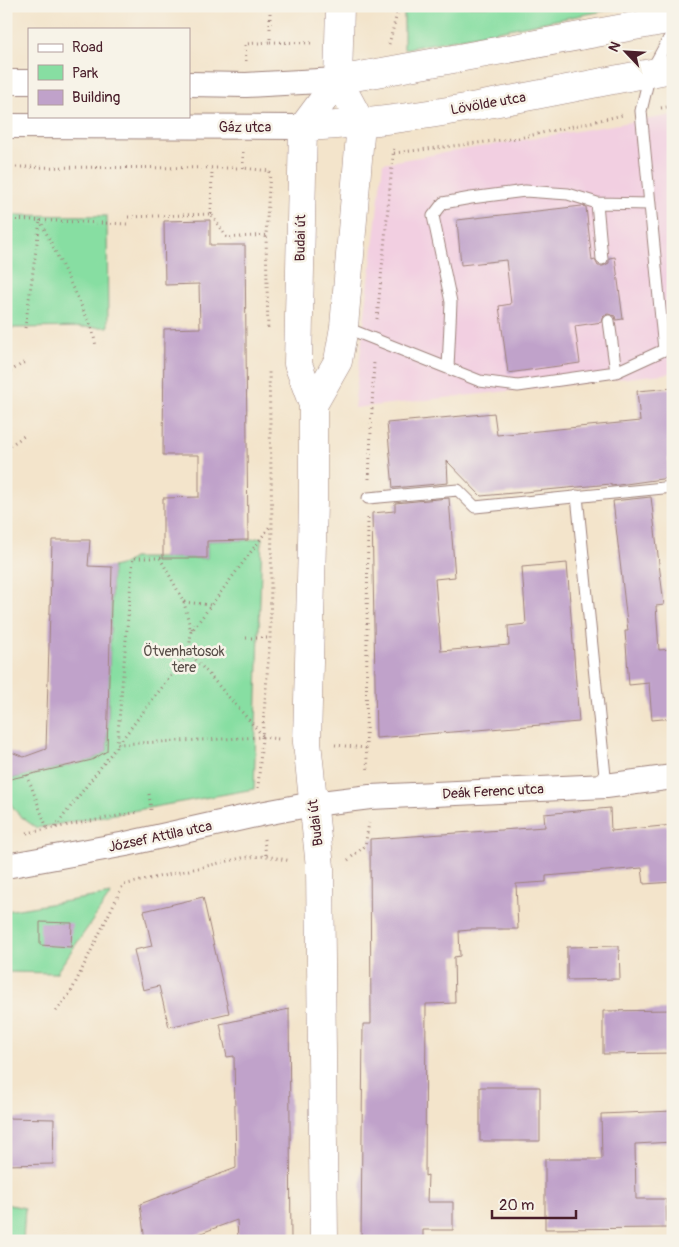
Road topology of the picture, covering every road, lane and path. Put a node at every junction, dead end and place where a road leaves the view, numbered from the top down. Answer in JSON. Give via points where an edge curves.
{"nodes":[{"id":1,"x":340,"y":6,"type":"edge"},
{"id":2,"x":399,"y":6,"type":"edge"},
{"id":3,"x":673,"y":19,"type":"edge"},
{"id":4,"x":673,"y":31,"type":"edge"},
{"id":5,"x":661,"y":71,"type":"edge"},
{"id":6,"x":386,"y":72,"type":"junction"},
{"id":7,"x":338,"y":80,"type":"junction"},
{"id":8,"x":6,"y":82,"type":"edge"},
{"id":9,"x":28,"y":82,"type":"edge"},
{"id":10,"x":190,"y":84,"type":"edge"},
{"id":11,"x":673,"y":106,"type":"edge"},
{"id":12,"x":641,"y":111,"type":"junction"},
{"id":13,"x":361,"y":123,"type":"junction"},
{"id":14,"x":6,"y":126,"type":"edge"},
{"id":15,"x":303,"y":127,"type":"junction"},
{"id":16,"x":6,"y":166,"type":"edge"},
{"id":17,"x":212,"y":169,"type":"junction"},
{"id":18,"x":390,"y":187,"type":"dead end"},
{"id":19,"x":597,"y":203,"type":"junction"},
{"id":20,"x":650,"y":204,"type":"junction"},
{"id":21,"x":211,"y":214,"type":"junction"},
{"id":22,"x":128,"y":217,"type":"dead end"},
{"id":23,"x":6,"y":219,"type":"edge"},
{"id":24,"x":40,"y":220,"type":"junction"},
{"id":25,"x":128,"y":224,"type":"dead end"},
{"id":26,"x":266,"y":235,"type":"junction"},
{"id":27,"x":602,"y":259,"type":"dead end"},
{"id":28,"x":609,"y":321,"type":"dead end"},
{"id":29,"x":344,"y":327,"type":"junction"},
{"id":30,"x":25,"y":328,"type":"dead end"},
{"id":31,"x":268,"y":335,"type":"dead end"},
{"id":32,"x":96,"y":346,"type":"dead end"},
{"id":33,"x":668,"y":350,"type":"edge"},
{"id":34,"x":25,"y":362,"type":"dead end"},
{"id":35,"x":269,"y":365,"type":"dead end"},
{"id":36,"x":448,"y":368,"type":"junction"},
{"id":37,"x":616,"y":372,"type":"junction"},
{"id":38,"x":6,"y":374,"type":"edge"},
{"id":39,"x":313,"y":405,"type":"junction"},
{"id":40,"x":24,"y":436,"type":"dead end"},
{"id":41,"x":6,"y":448,"type":"edge"},
{"id":42,"x":673,"y":486,"type":"edge"},
{"id":43,"x":578,"y":496,"type":"junction"},
{"id":44,"x":368,"y":498,"type":"joint"},
{"id":45,"x":272,"y":524,"type":"junction"},
{"id":46,"x":184,"y":602,"type":"junction"},
{"id":47,"x":211,"y":605,"type":"junction"},
{"id":48,"x":194,"y":620,"type":"dead end"},
{"id":49,"x":186,"y":631,"type":"dead end"},
{"id":50,"x":191,"y":632,"type":"junction"},
{"id":51,"x":246,"y":638,"type":"dead end"},
{"id":52,"x":270,"y":638,"type":"junction"},
{"id":53,"x":189,"y":652,"type":"junction"},
{"id":54,"x":263,"y":737,"type":"junction"},
{"id":55,"x":117,"y":744,"type":"junction"},
{"id":56,"x":28,"y":775,"type":"dead end"},
{"id":57,"x":673,"y":777,"type":"edge"},
{"id":58,"x":606,"y":786,"type":"junction"},
{"id":59,"x":258,"y":791,"type":"dead end"},
{"id":60,"x":149,"y":794,"type":"dead end"},
{"id":61,"x":370,"y":797,"type":"junction"},
{"id":62,"x":313,"y":804,"type":"junction"},
{"id":63,"x":151,"y":810,"type":"dead end"},
{"id":64,"x":47,"y":828,"type":"junction"},
{"id":65,"x":23,"y":834,"type":"dead end"},
{"id":66,"x":266,"y":856,"type":"dead end"},
{"id":67,"x":6,"y":866,"type":"edge"},
{"id":68,"x":320,"y":867,"type":"junction"},
{"id":69,"x":56,"y":1011,"type":"dead end"},
{"id":70,"x":324,"y":1241,"type":"edge"}],
"edges":[{"from":1,"to":7,"type":"street"},
{"from":2,"to":6,"type":"path","via":[[389,43]]},
{"from":3,"to":6,"type":"street"},
{"from":4,"to":5,"type":"lane"},
{"from":5,"to":12,"type":"lane"},
{"from":5,"to":13,"type":"street","name":"Lövölde utca"},
{"from":6,"to":7,"type":"street"},
{"from":7,"to":10,"type":"street","via":[[246,85]]},
{"from":7,"to":13,"type":"street"},
{"from":7,"to":15,"type":"street"},
{"from":8,"to":9,"type":"street"},
{"from":11,"to":12,"type":"path"},
{"from":12,"to":18,"type":"path","via":[[520,138],[394,153]]},
{"from":12,"to":20,"type":"lane"},
{"from":13,"to":15,"type":"street","name":"Lövölde utca"},
{"from":13,"to":29,"type":"street","name":"Budai út"},
{"from":14,"to":15,"type":"street","name":"Gáz utca"},
{"from":15,"to":39,"type":"street","name":"Budai út","via":[[298,364]]},
{"from":16,"to":17,"type":"path"},
{"from":17,"to":21,"type":"path"},
{"from":17,"to":26,"type":"path","via":[[270,171]]},
{"from":19,"to":20,"type":"lane"},
{"from":19,"to":27,"type":"lane"},
{"from":19,"to":36,"type":"lane","via":[[568,194],[525,191],[443,203],[433,216],[451,302]]},
{"from":20,"to":33,"type":"lane"},
{"from":21,"to":22,"type":"path"},
{"from":21,"to":26,"type":"path","via":[[227,238]]},
{"from":23,"to":24,"type":"path"},
{"from":24,"to":25,"type":"path"},
{"from":24,"to":30,"type":"path"},
{"from":24,"to":32,"type":"path","via":[[92,328]]},
{"from":26,"to":31,"type":"path"},
{"from":28,"to":37,"type":"lane"},
{"from":29,"to":36,"type":"lane"},
{"from":29,"to":39,"type":"street","name":"Budai út","via":[[338,361]]},
{"from":33,"to":37,"type":"lane"},
{"from":34,"to":38,"type":"path"},
{"from":35,"to":45,"type":"path"},
{"from":36,"to":37,"type":"lane","via":[[480,381],[518,386]]},
{"from":39,"to":62,"type":"street","name":"Budai út","via":[[308,742]]},
{"from":40,"to":41,"type":"path"},
{"from":42,"to":43,"type":"lane"},
{"from":43,"to":44,"type":"lane","via":[[475,507],[458,490]]},
{"from":43,"to":58,"type":"lane"},
{"from":44,"to":61,"type":"path","via":[[366,748]]},
{"from":45,"to":47,"type":"path"},
{"from":45,"to":52,"type":"path"},
{"from":46,"to":47,"type":"path"},
{"from":46,"to":50,"type":"path"},
{"from":46,"to":55,"type":"path","via":[[160,558],[133,558]]},
{"from":47,"to":50,"type":"path"},
{"from":48,"to":50,"type":"path"},
{"from":49,"to":50,"type":"path"},
{"from":50,"to":53,"type":"path"},
{"from":51,"to":52,"type":"path"},
{"from":52,"to":54,"type":"path"},
{"from":53,"to":54,"type":"path"},
{"from":53,"to":55,"type":"path"},
{"from":54,"to":55,"type":"path"},
{"from":54,"to":59,"type":"path"},
{"from":55,"to":64,"type":"path","via":[[55,827]]},
{"from":56,"to":64,"type":"path"},
{"from":57,"to":58,"type":"street","name":"Deák Ferenc utca"},
{"from":58,"to":61,"type":"street","name":"Deák Ferenc utca"},
{"from":60,"to":63,"type":"path"},
{"from":61,"to":62,"type":"street","name":"Deák Ferenc utca"},
{"from":61,"to":68,"type":"path","via":[[370,823],[365,846],[344,863]]},
{"from":62,"to":67,"type":"street","name":"József Attila utca"},
{"from":62,"to":68,"type":"street","name":"Budai út"},
{"from":64,"to":65,"type":"path"},
{"from":66,"to":69,"type":"path","via":[[246,857],[123,885],[71,992]]},
{"from":68,"to":70,"type":"street","name":"Budai út"}]}
